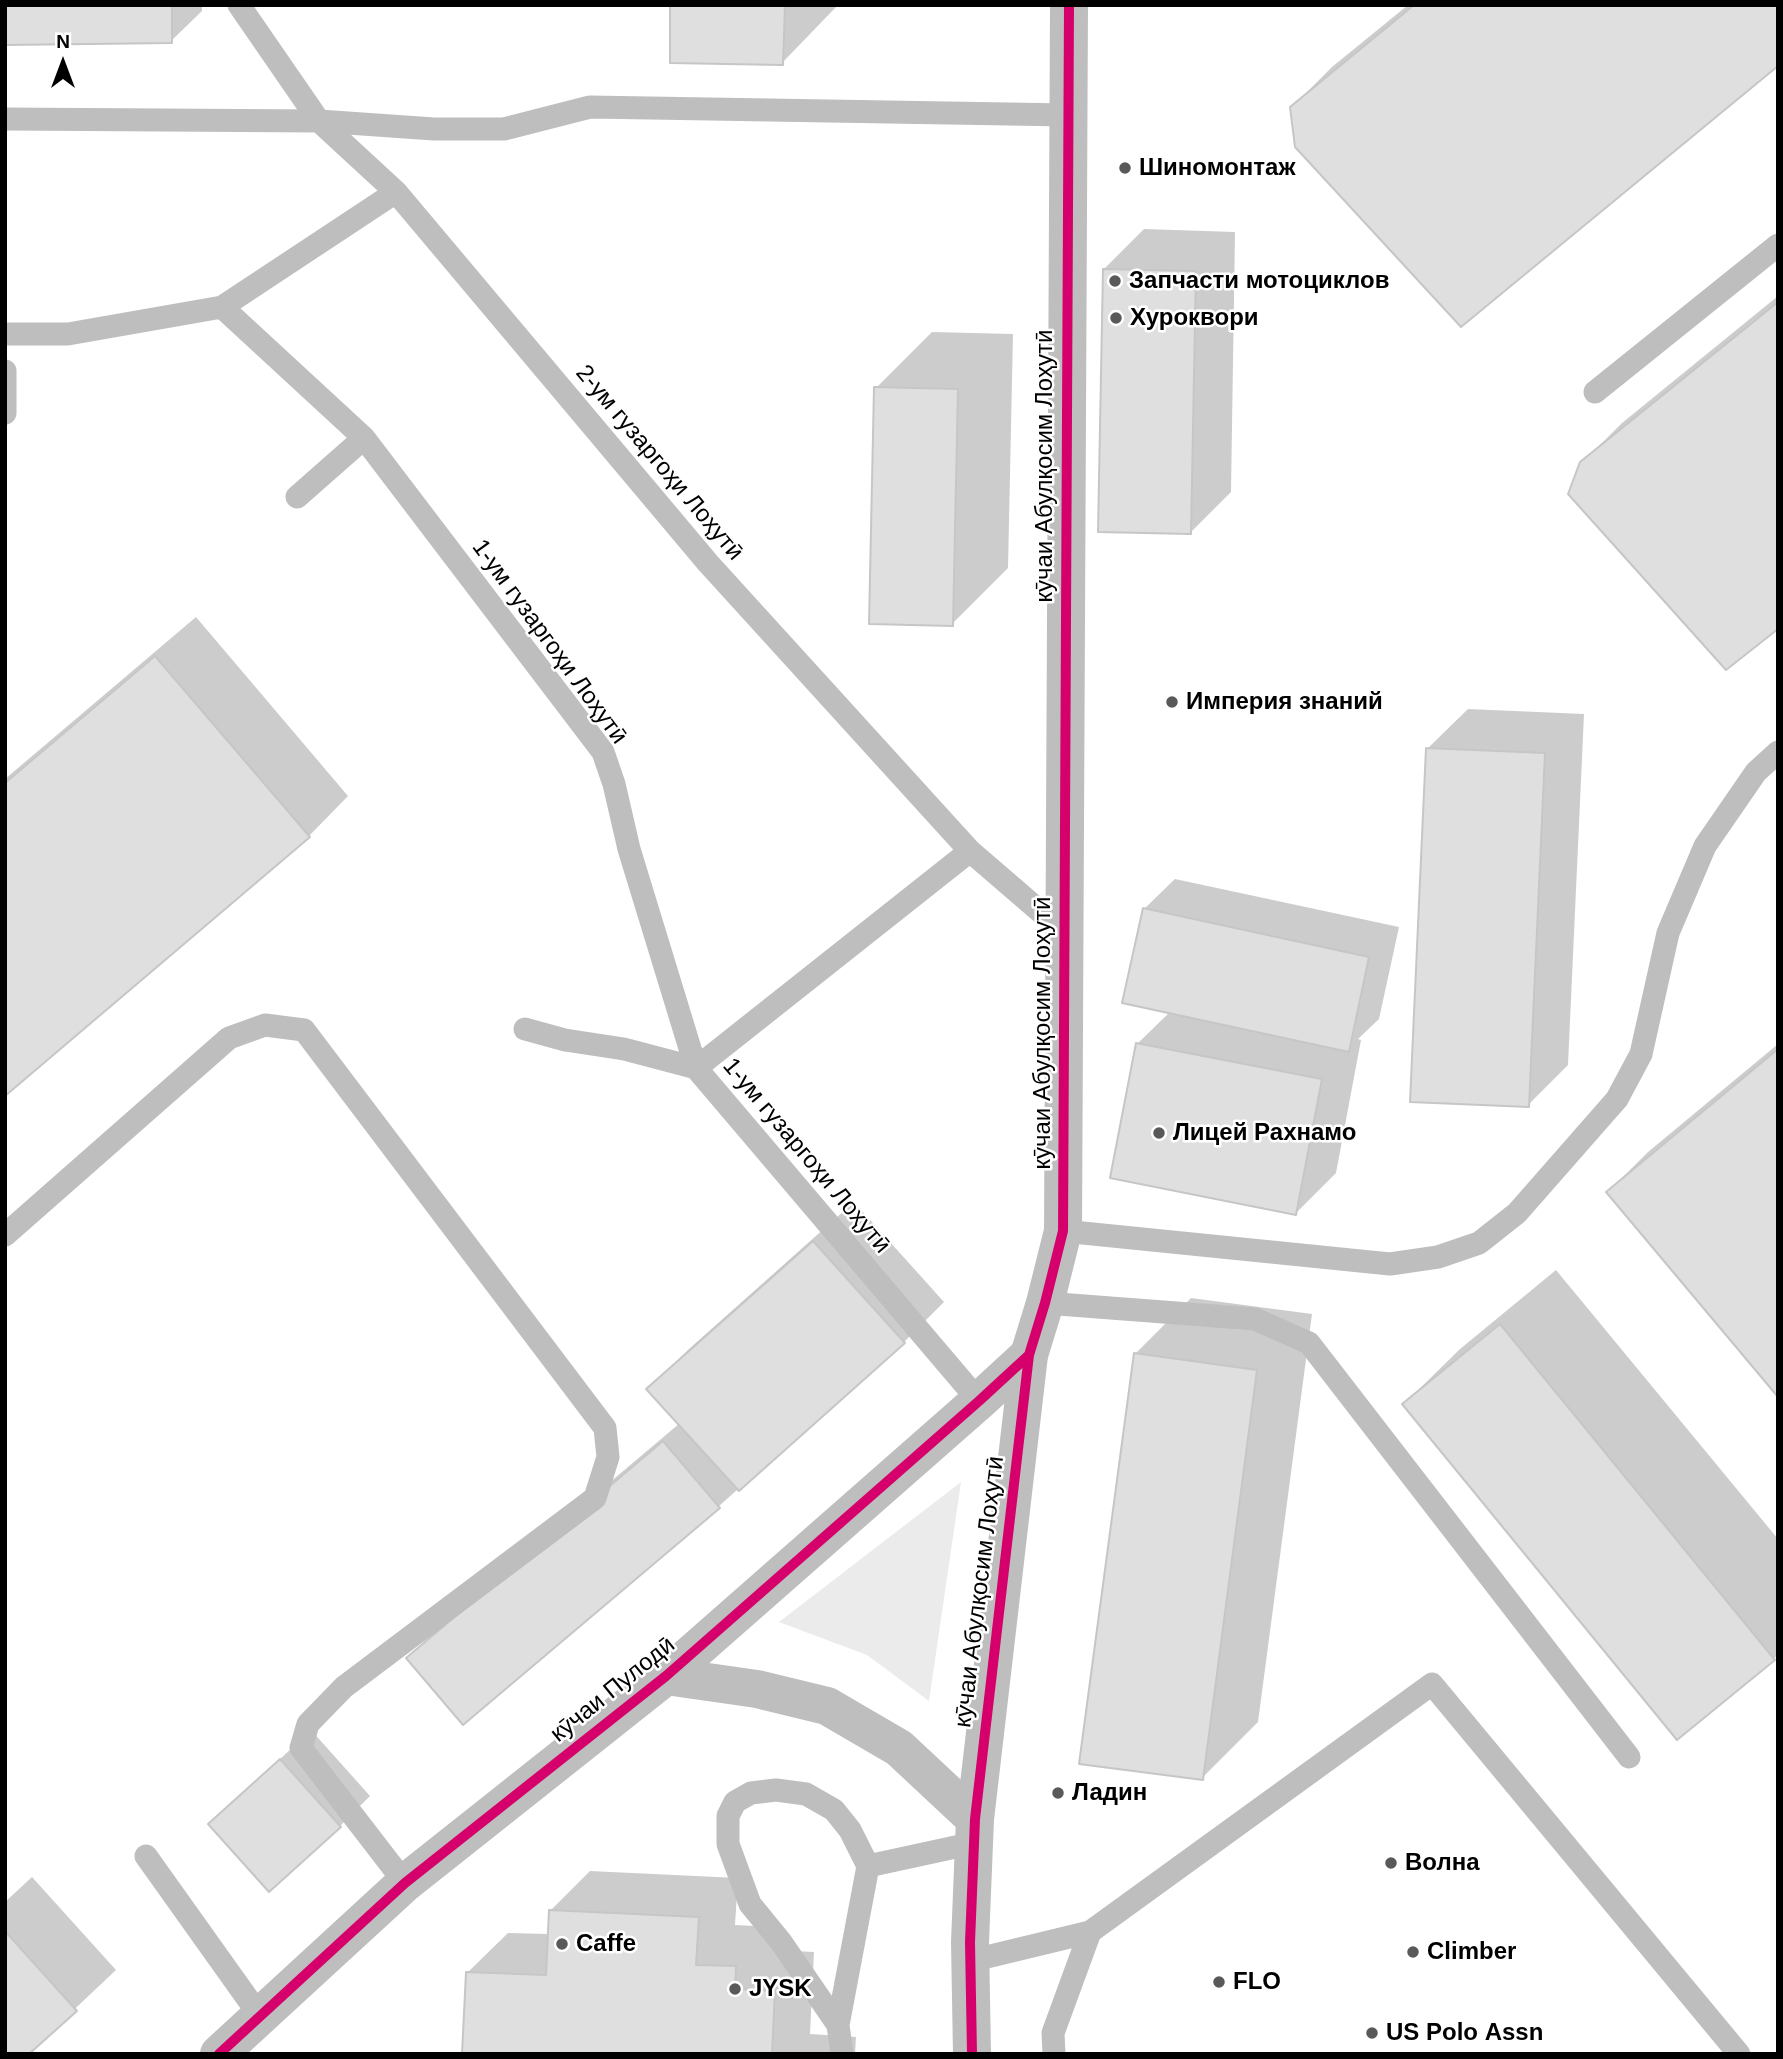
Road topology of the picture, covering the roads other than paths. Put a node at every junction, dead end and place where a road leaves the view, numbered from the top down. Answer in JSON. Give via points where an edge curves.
{"nodes":[{"id":1,"x":239,"y":5,"type":"edge"},
{"id":2,"x":1069,"y":5,"type":"edge"},
{"id":3,"x":1068,"y":115,"type":"junction"},
{"id":4,"x":5,"y":120,"type":"edge"},
{"id":5,"x":319,"y":121,"type":"junction"},
{"id":6,"x":396,"y":192,"type":"junction"},
{"id":7,"x":1778,"y":245,"type":"edge"},
{"id":8,"x":222,"y":307,"type":"junction"},
{"id":9,"x":5,"y":334,"type":"edge"},
{"id":10,"x":5,"y":371,"type":"edge"},
{"id":11,"x":1595,"y":392,"type":"dead end"},
{"id":12,"x":5,"y":413,"type":"edge"},
{"id":13,"x":364,"y":438,"type":"junction"},
{"id":14,"x":296,"y":497,"type":"dead end"},
{"id":15,"x":1778,"y":752,"type":"edge"},
{"id":16,"x":970,"y":851,"type":"junction"},
{"id":17,"x":1064,"y":932,"type":"junction"},
{"id":18,"x":525,"y":1029,"type":"dead end"},
{"id":19,"x":696,"y":1068,"type":"junction"},
{"id":20,"x":1063,"y":1231,"type":"junction"},
{"id":21,"x":5,"y":1234,"type":"edge"},
{"id":22,"x":1045,"y":1303,"type":"junction"},
{"id":23,"x":1029,"y":1355,"type":"junction"},
{"id":24,"x":979,"y":1401,"type":"junction"},
{"id":25,"x":666,"y":1676,"type":"junction"},
{"id":26,"x":1629,"y":1757,"type":"dead end"},
{"id":27,"x":975,"y":1831,"type":"junction"},
{"id":28,"x":146,"y":1856,"type":"dead end"},
{"id":29,"x":867,"y":1866,"type":"junction"},
{"id":30,"x":405,"y":1883,"type":"junction"},
{"id":31,"x":1090,"y":1932,"type":"junction"},
{"id":32,"x":970,"y":1961,"type":"junction"},
{"id":33,"x":260,"y":2016,"type":"junction"},
{"id":34,"x":838,"y":2025,"type":"junction"},
{"id":35,"x":219,"y":2054,"type":"edge"},
{"id":36,"x":842,"y":2054,"type":"edge"},
{"id":37,"x":972,"y":2054,"type":"edge"},
{"id":38,"x":1054,"y":2054,"type":"edge"},
{"id":39,"x":1739,"y":2054,"type":"edge"}],
"edges":[{"from":1,"to":5,"type":"lane","name":"2-ум гузаргоҳи Лоҳутӣ"},
{"from":2,"to":3,"type":"street","name":"кӯчаи Абулқосим Лоҳутӣ"},
{"from":3,"to":5,"type":"lane","via":[[590,107],[504,129]]},
{"from":3,"to":17,"type":"street","name":"кӯчаи Абулқосим Лоҳутӣ"},
{"from":4,"to":5,"type":"lane"},
{"from":5,"to":6,"type":"lane","name":"2-ум гузаргоҳи Лоҳутӣ"},
{"from":6,"to":8,"type":"lane"},
{"from":6,"to":16,"type":"lane","name":"2-ум гузаргоҳи Лоҳутӣ","via":[[708,563]]},
{"from":7,"to":11,"type":"lane"},
{"from":8,"to":9,"type":"lane","via":[[68,334]]},
{"from":8,"to":13,"type":"lane","name":"1-ум гузаргоҳи Лоҳутӣ"},
{"from":10,"to":12,"type":"lane"},
{"from":13,"to":14,"type":"lane"},
{"from":13,"to":19,"type":"lane","name":"1-ум гузаргоҳи Лоҳутӣ","via":[[603,752]]},
{"from":15,"to":20,"type":"lane","via":[[1756,772],[1705,846],[1668,933],[1641,1054],[1617,1098],[1517,1213],[1479,1243],[1438,1257],[1390,1264]]},
{"from":16,"to":17,"type":"lane","name":"2-ум гузаргоҳи Лоҳутӣ"},
{"from":16,"to":19,"type":"lane"},
{"from":17,"to":20,"type":"street","name":"кӯчаи Абулқосим Лоҳутӣ"},
{"from":18,"to":19,"type":"lane"},
{"from":19,"to":24,"type":"lane","name":"1-ум гузаргоҳи Лоҳутӣ"},
{"from":20,"to":22,"type":"street","name":"кӯчаи Абулқосим Лоҳутӣ"},
{"from":21,"to":30,"type":"lane","via":[[229,1038],[265,1025],[304,1030],[605,1428],[608,1457],[595,1498],[344,1687],[308,1724],[301,1748]]},
{"from":22,"to":23,"type":"street","name":"кӯчаи Абулқосим Лоҳутӣ"},
{"from":22,"to":26,"type":"lane","via":[[1255,1319],[1309,1343]]},
{"from":23,"to":24,"type":"street","name":"кӯчаи Пулодӣ"},
{"from":23,"to":27,"type":"street","name":"кӯчаи Абулқосим Лоҳутӣ"},
{"from":24,"to":25,"type":"street","name":"кӯчаи Пулодӣ"},
{"from":25,"to":27,"type":"street","via":[[757,1689],[827,1706],[899,1748]]},
{"from":25,"to":30,"type":"street","name":"кӯчаи Пулодӣ"},
{"from":27,"to":29,"type":"lane"},
{"from":27,"to":32,"type":"street","name":"кӯчаи Абулқосим Лоҳутӣ"},
{"from":28,"to":33,"type":"lane"},
{"from":29,"to":34,"type":"lane"},
{"from":29,"to":34,"type":"lane","via":[[850,1830],[834,1810],[806,1794],[751,1793],[735,1802],[728,1816],[728,1844],[750,1904]]},
{"from":30,"to":33,"type":"street","name":"кӯчаи Пулодӣ"},
{"from":31,"to":32,"type":"lane"},
{"from":31,"to":38,"type":"lane","via":[[1052,2033]]},
{"from":31,"to":39,"type":"lane","via":[[1432,1684]]},
{"from":32,"to":37,"type":"street","name":"кӯчаи Абулқосим Лоҳутӣ"},
{"from":33,"to":35,"type":"street","name":"кӯчаи Пулодӣ"},
{"from":34,"to":36,"type":"lane"}]}
